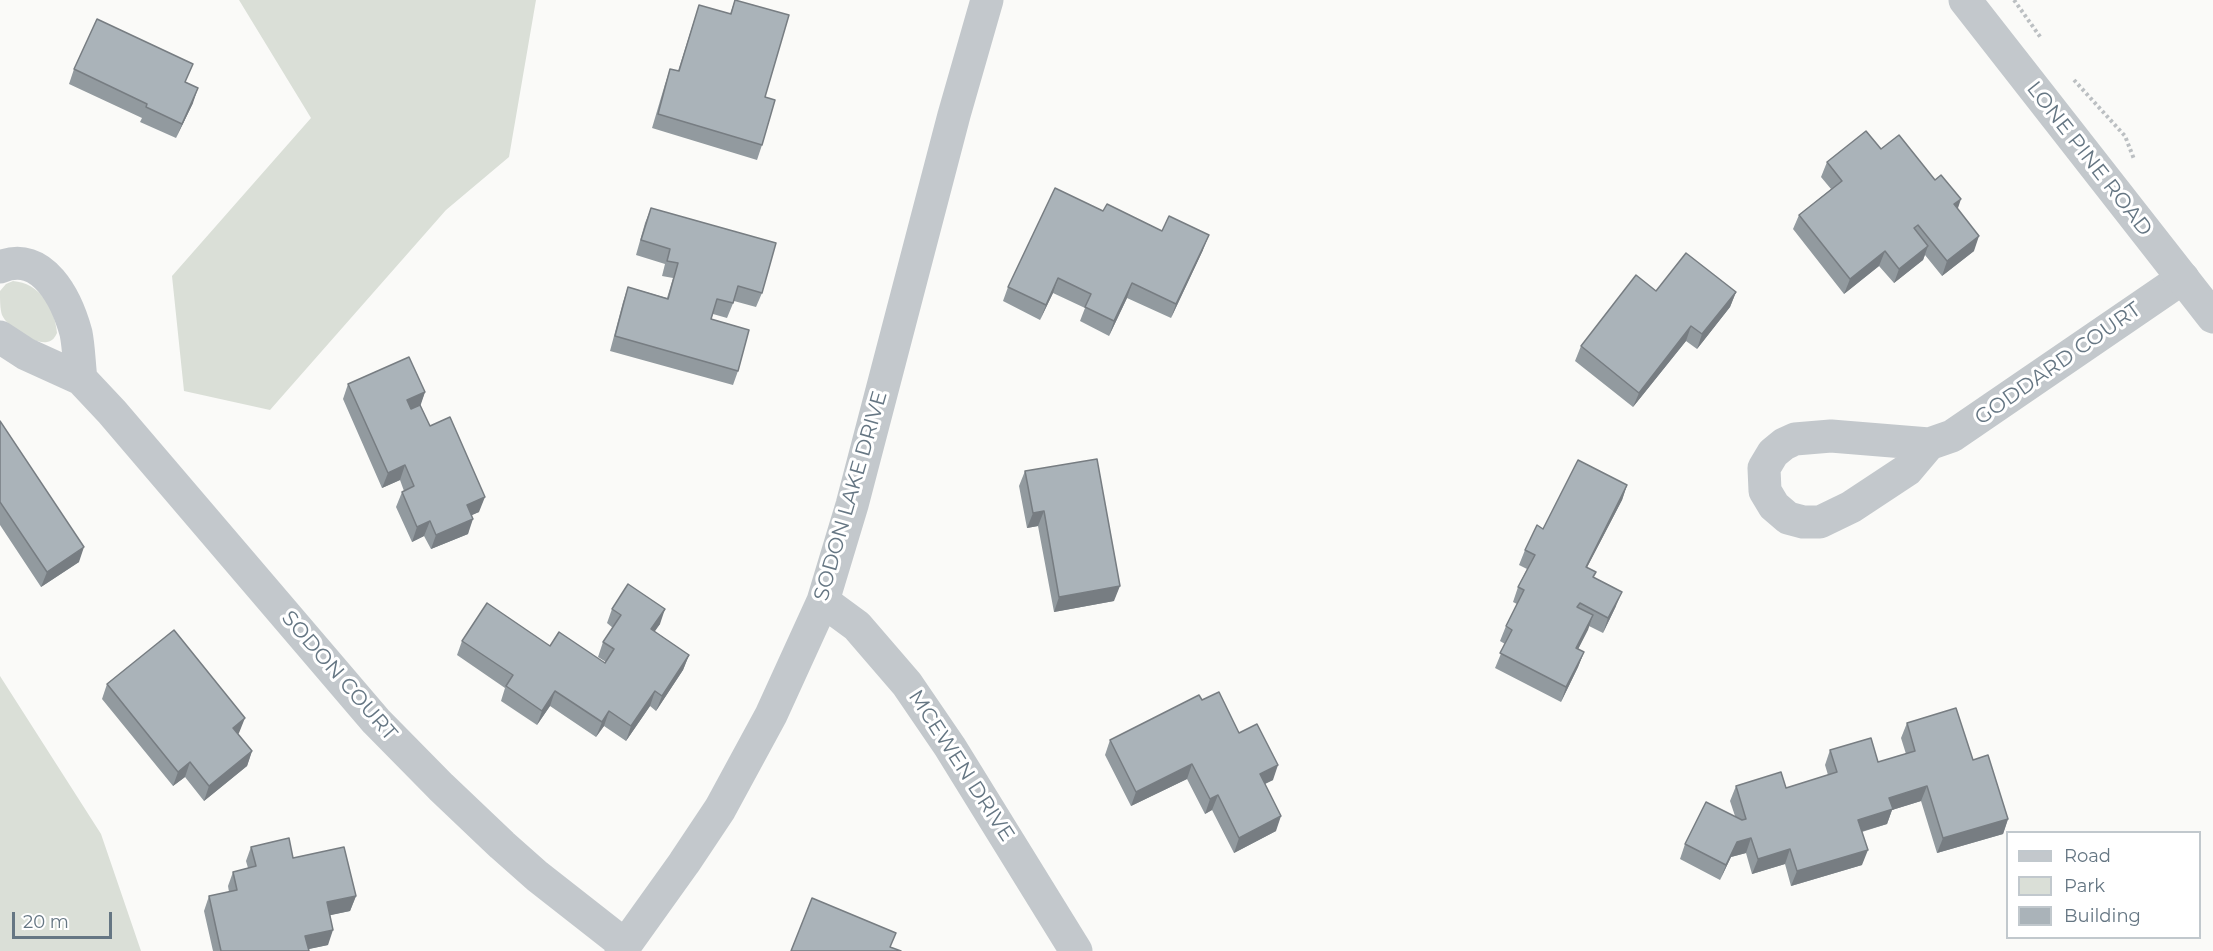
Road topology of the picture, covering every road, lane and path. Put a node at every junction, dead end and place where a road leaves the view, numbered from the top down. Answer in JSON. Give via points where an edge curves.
{"nodes":[{"id":1,"x":987,"y":0,"type":"edge"},
{"id":2,"x":1965,"y":0,"type":"edge"},
{"id":3,"x":0,"y":267,"type":"edge"},
{"id":4,"x":2183,"y":278,"type":"junction"},
{"id":5,"x":2210,"y":305,"type":"edge"},
{"id":6,"x":0,"y":337,"type":"edge"},
{"id":7,"x":81,"y":379,"type":"junction"},
{"id":8,"x":1929,"y":444,"type":"dead end"},
{"id":9,"x":823,"y":601,"type":"junction"},
{"id":10,"x":623,"y":948,"type":"edge"},
{"id":11,"x":1076,"y":951,"type":"edge"}],
"edges":[{"from":1,"to":9,"type":"street","name":"SODON LAKE DRIVE"},
{"from":2,"to":4,"type":"street","name":"LONE PINE ROAD"},
{"from":3,"to":7,"type":"street","via":[[24,263],[39,269],[56,285],[76,335]]},
{"from":4,"to":5,"type":"street","name":"LONE PINE ROAD"},
{"from":4,"to":8,"type":"street","name":"GODDARD COURT","via":[[1972,423]]},
{"from":6,"to":7,"type":"street","name":"SODON COURT","via":[[26,354]]},
{"from":7,"to":10,"type":"street","name":"SODON COURT","via":[[376,721],[502,845]]},
{"from":9,"to":10,"type":"street","name":"SODON LAKE DRIVE","via":[[771,715],[720,809]]},
{"from":9,"to":11,"type":"street","name":"MCEWEN DRIVE","via":[[857,626],[907,684]]}]}
